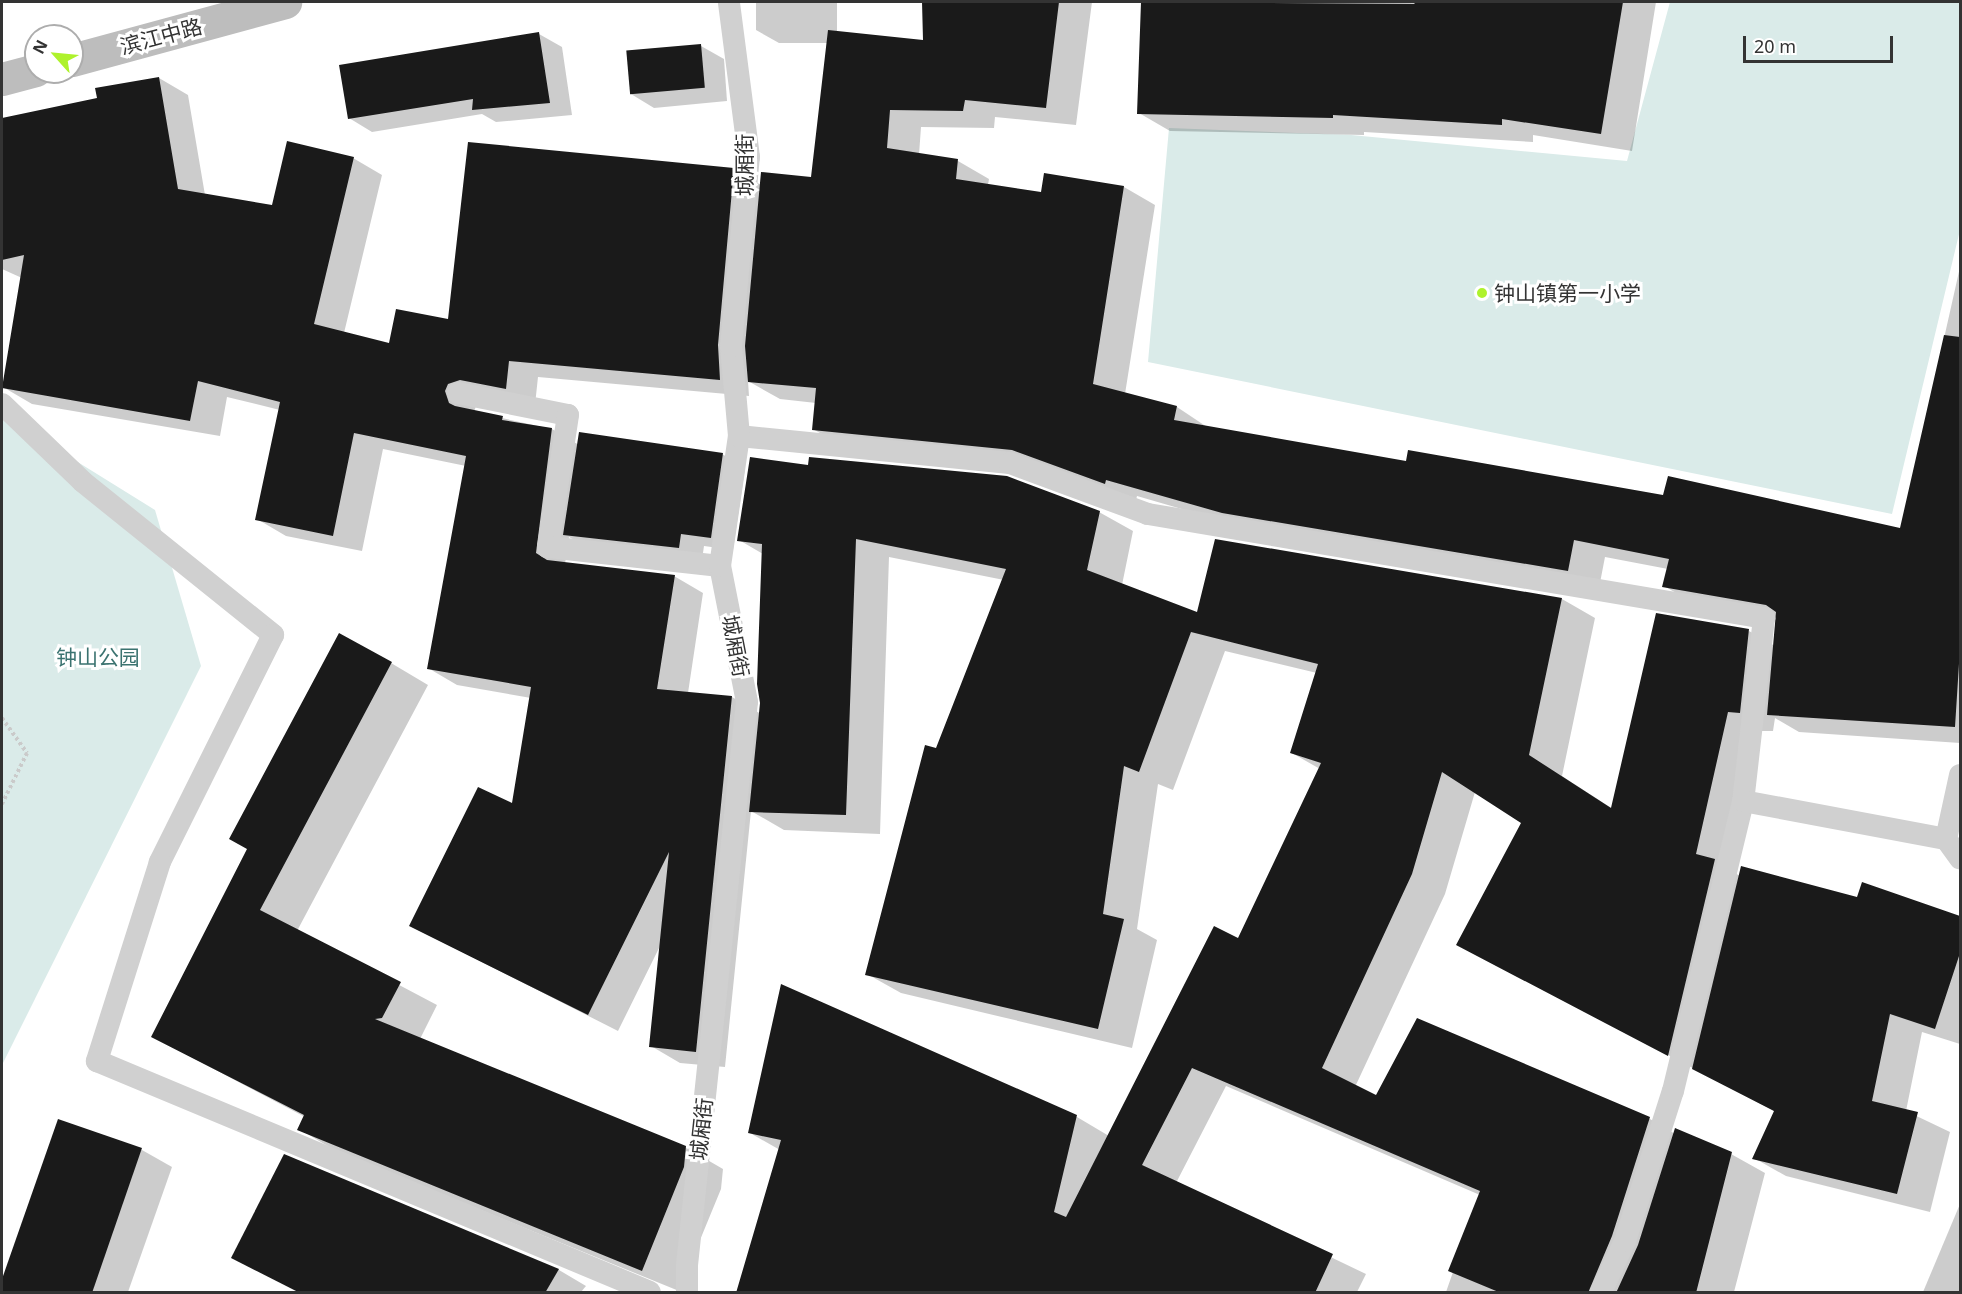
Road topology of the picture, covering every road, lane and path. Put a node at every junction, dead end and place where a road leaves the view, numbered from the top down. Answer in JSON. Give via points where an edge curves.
{"nodes":[{"id":1,"x":285,"y":2,"type":"edge"},
{"id":2,"x":729,"y":2,"type":"edge"},
{"id":3,"x":84,"y":57,"type":"edge"},
{"id":4,"x":24,"y":73,"type":"edge"},
{"id":5,"x":2,"y":79,"type":"edge"},
{"id":6,"x":458,"y":393,"type":"dead end"},
{"id":7,"x":2,"y":404,"type":"edge"},
{"id":8,"x":739,"y":436,"type":"junction"},
{"id":9,"x":720,"y":566,"type":"junction"},
{"id":10,"x":2,"y":718,"type":"edge"},
{"id":11,"x":1960,"y":775,"type":"edge"},
{"id":12,"x":1743,"y":801,"type":"junction"},
{"id":13,"x":2,"y":804,"type":"edge"},
{"id":14,"x":1946,"y":839,"type":"junction"},
{"id":15,"x":1960,"y":858,"type":"edge"},
{"id":16,"x":650,"y":1293,"type":"edge"},
{"id":17,"x":687,"y":1293,"type":"edge"},
{"id":18,"x":1601,"y":1293,"type":"edge"}],
"edges":[{"from":1,"to":3,"type":"street","name":"滨江中路"},
{"from":2,"to":8,"type":"lane","name":"城厢街","via":[[749,157],[730,346]]},
{"from":4,"to":5,"type":"street"},
{"from":6,"to":9,"type":"lane","via":[[568,415],[548,547]]},
{"from":7,"to":16,"type":"lane","via":[[83,482],[273,634],[160,862],[98,1061]]},
{"from":8,"to":9,"type":"lane","name":"城厢街"},
{"from":8,"to":12,"type":"lane","via":[[1010,463],[1148,514],[1764,618]]},
{"from":9,"to":17,"type":"lane","name":"城厢街","via":[[747,702]]},
{"from":10,"to":13,"type":"path","via":[[27,753]]},
{"from":11,"to":14,"type":"lane"},
{"from":12,"to":14,"type":"lane"},
{"from":12,"to":18,"type":"lane","via":[[1673,1091],[1625,1241]]},
{"from":14,"to":15,"type":"lane"}]}
